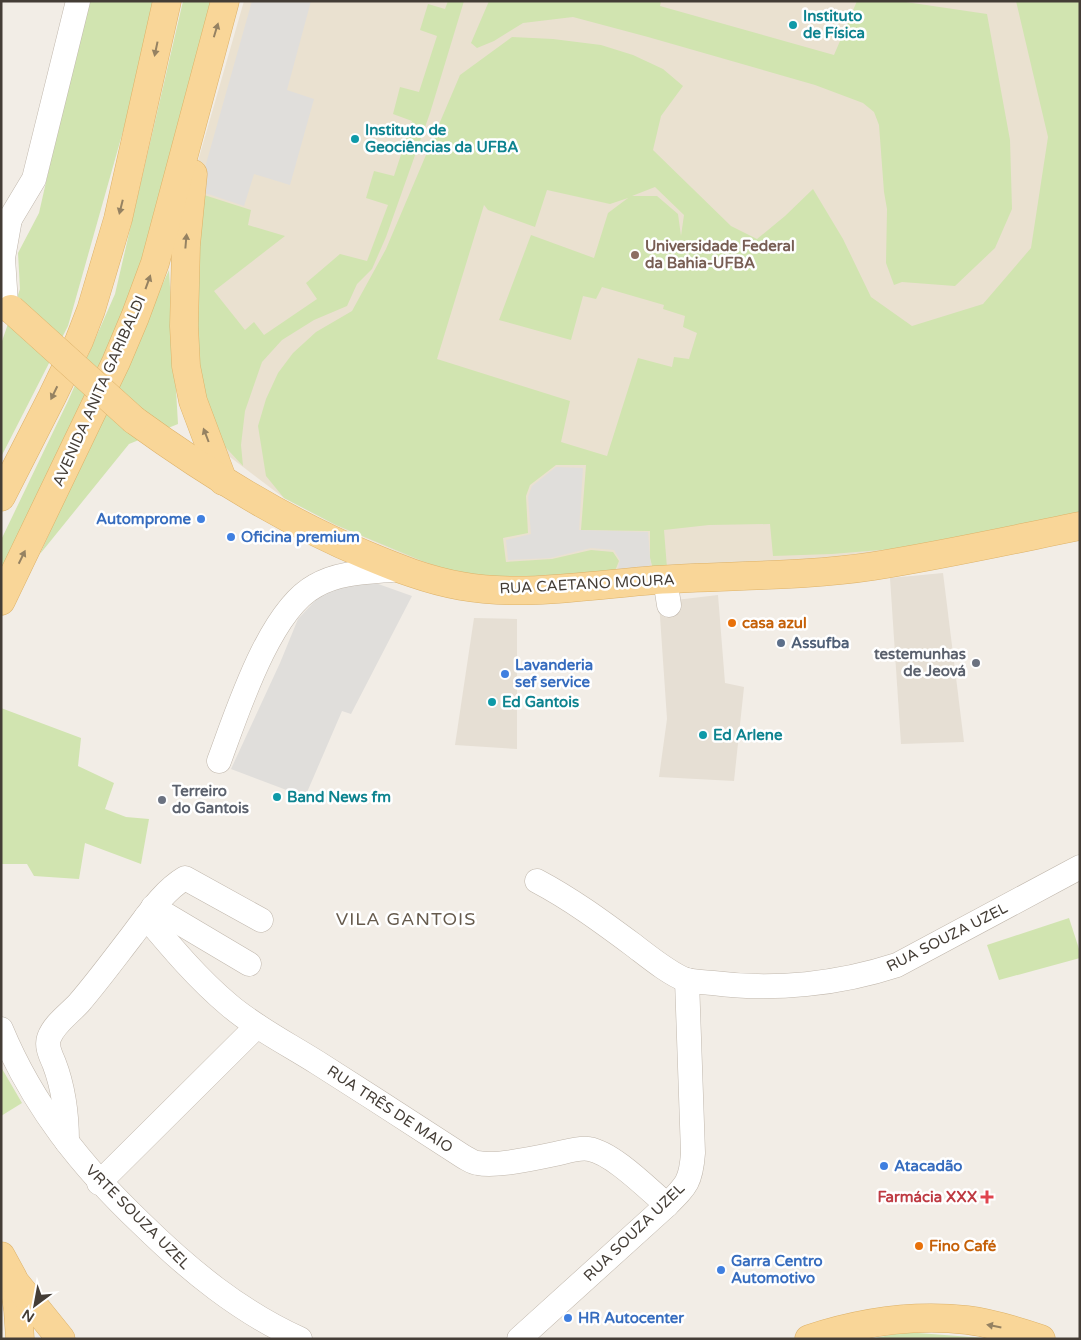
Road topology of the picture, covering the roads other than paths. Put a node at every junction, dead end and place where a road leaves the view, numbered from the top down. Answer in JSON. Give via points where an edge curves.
{"nodes":[{"id":1,"x":78,"y":1,"type":"edge"},
{"id":2,"x":167,"y":1,"type":"edge"},
{"id":3,"x":224,"y":1,"type":"edge"},
{"id":4,"x":201,"y":93,"type":"junction"},
{"id":5,"x":6,"y":222,"type":"edge"},
{"id":6,"x":5,"y":306,"type":"edge"},
{"id":7,"x":223,"y":480,"type":"junction"},
{"id":8,"x":1,"y":497,"type":"edge"},
{"id":9,"x":1080,"y":526,"type":"edge"},
{"id":10,"x":400,"y":569,"type":"junction"},
{"id":11,"x":1,"y":601,"type":"edge"},
{"id":12,"x":219,"y":761,"type":"dead end"},
{"id":13,"x":1080,"y":867,"type":"edge"},
{"id":14,"x":537,"y":881,"type":"dead end"},
{"id":15,"x":150,"y":912,"type":"junction"},
{"id":16,"x":261,"y":920,"type":"dead end"},
{"id":17,"x":249,"y":964,"type":"dead end"},
{"id":18,"x":687,"y":980,"type":"junction"},
{"id":19,"x":258,"y":1026,"type":"junction"},
{"id":20,"x":1,"y":1029,"type":"edge"},
{"id":21,"x":67,"y":1142,"type":"junction"},
{"id":22,"x":99,"y":1183,"type":"junction"},
{"id":23,"x":667,"y":1205,"type":"junction"},
{"id":24,"x":7,"y":1267,"type":"edge"},
{"id":25,"x":20,"y":1339,"type":"edge"},
{"id":26,"x":61,"y":1339,"type":"edge"},
{"id":27,"x":300,"y":1339,"type":"edge"},
{"id":28,"x":519,"y":1339,"type":"edge"},
{"id":29,"x":809,"y":1339,"type":"edge"},
{"id":30,"x":1041,"y":1339,"type":"edge"}],
"edges":[{"from":1,"to":5,"type":"street","via":[[40,162],[34,179]]},
{"from":2,"to":8,"type":"main road","one_way":true,"via":[[120,210],[92,310],[56,390]]},
{"from":4,"to":3,"type":"main road","name":"AVENIDA ANITA GARIBALDI","one_way":true},
{"from":7,"to":4,"type":"main road","one_way":true,"via":[[193,401],[185,356],[186,245]]},
{"from":11,"to":4,"type":"main road","name":"AVENIDA ANITA GARIBALDI","one_way":true,"via":[[135,317],[155,263]]},
{"from":5,"to":6,"type":"street","via":[[3,258]]},
{"from":6,"to":7,"type":"main road","name":"RUA CAETANO MOURA","bridge":true,"via":[[134,420]]},
{"from":7,"to":10,"type":"main road","name":"RUA CAETANO MOURA","via":[[323,537]]},
{"from":9,"to":10,"type":"main road","name":"RUA CAETANO MOURA","via":[[873,566],[667,592],[492,590],[461,586]]},
{"from":10,"to":12,"type":"street","via":[[336,576],[314,586],[298,599],[262,652]]},
{"from":13,"to":18,"type":"street","name":"RUA SOUZA UZEL","via":[[897,965],[866,975],[814,984],[770,986]]},
{"from":14,"to":18,"type":"street","name":"RUA SOUZA UZEL","via":[[565,896],[662,966]]},
{"from":15,"to":16,"type":"street","via":[[185,878]]},
{"from":15,"to":17,"type":"street"},
{"from":15,"to":19,"type":"street","name":"RUA TRÊS DE MAIO","via":[[180,957],[230,1007]]},
{"from":15,"to":21,"type":"street","via":[[48,1039],[64,1098]]},
{"from":18,"to":23,"type":"street","name":"RUA SOUZA UZEL","via":[[693,1153],[691,1174],[682,1190]]},
{"from":19,"to":22,"type":"street"},
{"from":19,"to":23,"type":"street","name":"RUA TRÊS DE MAIO","via":[[477,1163],[535,1159],[589,1148],[627,1170]]},
{"from":20,"to":21,"type":"street","name":"VRTE SOUZA UZEL","via":[[25,1079]]},
{"from":21,"to":22,"type":"street","name":"VRTE SOUZA UZEL"},
{"from":22,"to":27,"type":"street","name":"VRTE SOUZA UZEL","via":[[170,1252],[209,1284],[276,1328]]},
{"from":23,"to":28,"type":"street","name":"RUA SOUZA UZEL"},
{"from":24,"to":25,"type":"main road","via":[[18,1310]]},
{"from":24,"to":26,"type":"main road","via":[[36,1310]]},
{"from":30,"to":29,"type":"main road","one_way":true,"via":[[967,1320],[921,1318],[855,1326]]}]}
